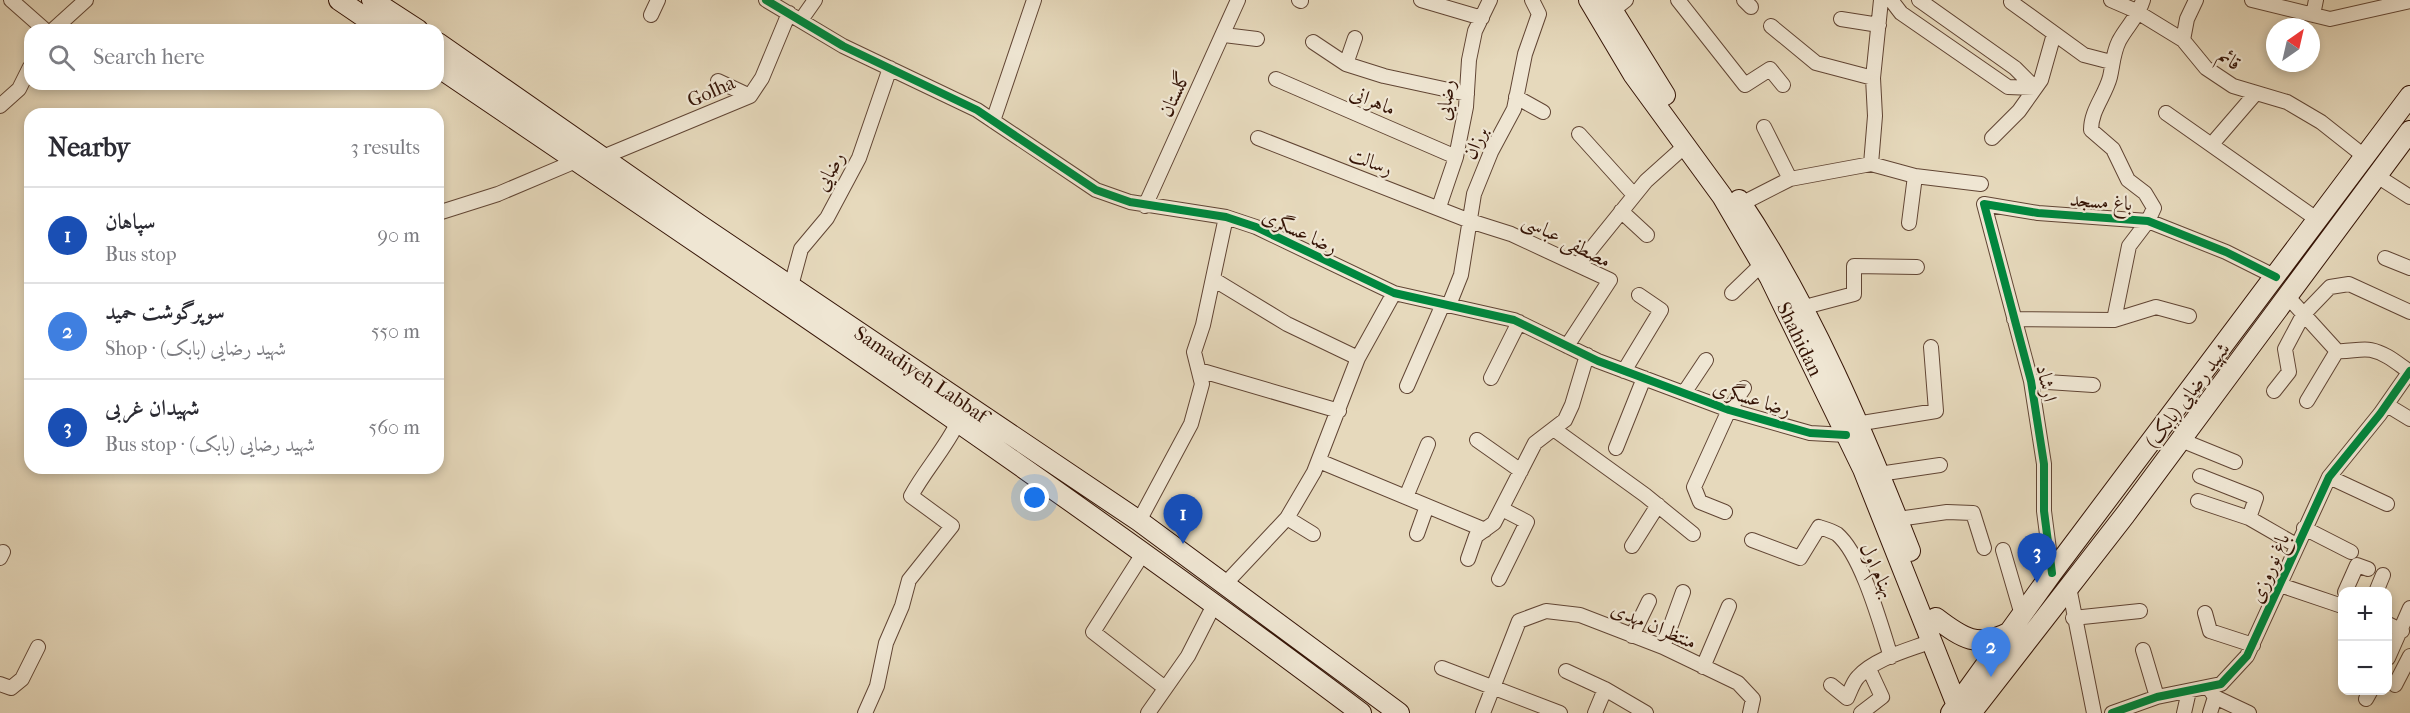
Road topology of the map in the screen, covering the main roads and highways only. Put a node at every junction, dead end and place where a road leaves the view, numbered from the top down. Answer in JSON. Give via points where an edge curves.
{"nodes":[{"id":1,"x":339,"y":0,"type":"edge"},
{"id":2,"x":372,"y":0,"type":"edge"},
{"id":3,"x":1589,"y":0,"type":"edge"},
{"id":4,"x":1615,"y":4,"type":"edge"},
{"id":5,"x":374,"y":24,"type":"edge"},
{"id":6,"x":409,"y":24,"type":"edge"},
{"id":7,"x":444,"y":48,"type":"edge"},
{"id":8,"x":444,"y":71,"type":"edge"},
{"id":9,"x":2410,"y":96,"type":"edge"},
{"id":10,"x":2410,"y":131,"type":"edge"},
{"id":11,"x":2317,"y":233,"type":"junction"},
{"id":12,"x":841,"y":330,"type":"junction"},
{"id":13,"x":1807,"y":337,"type":"junction"},
{"id":14,"x":1851,"y":429,"type":"junction"},
{"id":15,"x":1936,"y":618,"type":"junction"},
{"id":16,"x":2010,"y":632,"type":"junction"},
{"id":17,"x":1993,"y":685,"type":"junction"},
{"id":18,"x":1961,"y":710,"type":"edge"},
{"id":19,"x":1361,"y":713,"type":"edge"},
{"id":20,"x":1399,"y":713,"type":"edge"},
{"id":21,"x":1987,"y":713,"type":"edge"}],
"edges":[{"from":1,"to":5,"type":"main road"},
{"from":2,"to":6,"type":"main road"},
{"from":3,"to":13,"type":"main road","name":"Shahidan","via":[[1633,74],[1722,196]]},
{"from":4,"to":13,"type":"main road","name":"Shahidan","via":[[1650,75],[1772,251],[1801,308]]},
{"from":7,"to":12,"type":"main road","name":"Samadiyeh Labbaf","via":[[791,286]]},
{"from":8,"to":12,"type":"main road","name":"Samadiyeh Labbaf","via":[[576,161]]},
{"from":9,"to":11,"type":"main road","name":"شهید رضایی (بابک)","via":[[2364,156]]},
{"from":10,"to":11,"type":"main road","name":"شهید رضایی (بابک)","via":[[2377,176]]},
{"from":11,"to":16,"type":"main road","name":"شهید رضایی (بابک)","via":[[2276,277]]},
{"from":11,"to":17,"type":"main road","name":"شهید رضایی (بابک)","via":[[2287,296]]},
{"from":12,"to":19,"type":"main road","name":"Samadiyeh Labbaf","via":[[958,422],[1215,603]]},
{"from":12,"to":20,"type":"main road","name":"Samadiyeh Labbaf","via":[[1139,521]]},
{"from":13,"to":14,"type":"main road","name":"Shahidan"},
{"from":14,"to":15,"type":"main road","name":"Shahidan","via":[[1879,474]]},
{"from":14,"to":18,"type":"main road","name":"Shahidan","via":[[1863,469]]},
{"from":15,"to":16,"type":"main road","via":[[1961,637],[1994,641]]},
{"from":15,"to":18,"type":"main road","name":"Shahidan"},
{"from":16,"to":18,"type":"main road","name":"شهید رضایی (بابک)"},
{"from":17,"to":18,"type":"main road","name":"شهید رضایی (بابک)"},
{"from":17,"to":21,"type":"main road"}]}
